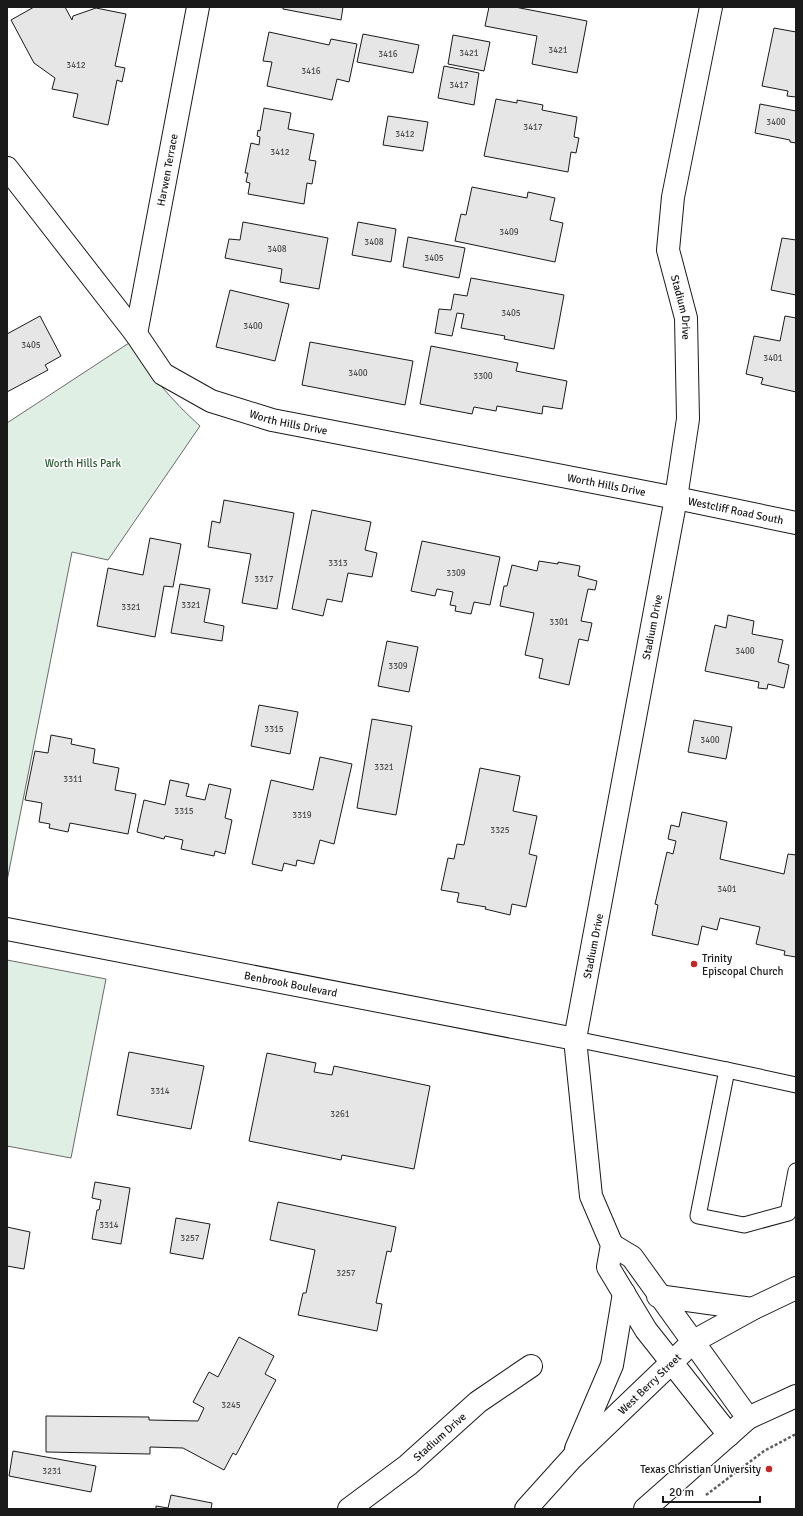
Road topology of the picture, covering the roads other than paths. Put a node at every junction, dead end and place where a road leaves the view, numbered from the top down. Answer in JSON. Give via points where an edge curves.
{"nodes":[{"id":1,"x":198,"y":7,"type":"edge"},
{"id":2,"x":711,"y":7,"type":"edge"},
{"id":3,"x":7,"y":168,"type":"edge"},
{"id":4,"x":136,"y":334,"type":"junction"},
{"id":5,"x":676,"y":498,"type":"junction"},
{"id":6,"x":796,"y":523,"type":"edge"},
{"id":7,"x":7,"y":929,"type":"edge"},
{"id":8,"x":575,"y":1039,"type":"junction"},
{"id":9,"x":727,"y":1070,"type":"junction"},
{"id":10,"x":796,"y":1085,"type":"edge"},
{"id":11,"x":796,"y":1171,"type":"edge"},
{"id":12,"x":792,"y":1212,"type":"edge"},
{"id":13,"x":612,"y":1245,"type":"junction"},
{"id":14,"x":796,"y":1288,"type":"edge"},
{"id":15,"x":624,"y":1293,"type":"junction"},
{"id":16,"x":658,"y":1296,"type":"junction"},
{"id":17,"x":752,"y":1309,"type":"junction"},
{"id":18,"x":694,"y":1341,"type":"junction"},
{"id":19,"x":672,"y":1362,"type":"junction"},
{"id":20,"x":531,"y":1366,"type":"dead end"},
{"id":21,"x":796,"y":1396,"type":"edge"},
{"id":22,"x":748,"y":1418,"type":"junction"},
{"id":23,"x":729,"y":1435,"type":"junction"},
{"id":24,"x":572,"y":1458,"type":"junction"},
{"id":25,"x":348,"y":1509,"type":"edge"},
{"id":26,"x":526,"y":1509,"type":"edge"},
{"id":27,"x":645,"y":1509,"type":"edge"}],
"edges":[{"from":1,"to":4,"type":"street","name":"Harwen Terrace"},
{"from":2,"to":5,"type":"street","name":"Stadium Drive","via":[[673,197],[668,250],[686,318],[688,419]]},
{"from":3,"to":4,"type":"street","name":"Worth Hills Drive"},
{"from":4,"to":5,"type":"street","name":"Worth Hills Drive","via":[[163,374],[211,401],[264,418]]},
{"from":5,"to":6,"type":"street","name":"Westcliff Road South"},
{"from":5,"to":8,"type":"street","name":"Stadium Drive"},
{"from":7,"to":8,"type":"street","name":"Benbrook Boulevard"},
{"from":8,"to":9,"type":"lane"},
{"from":8,"to":13,"type":"street","name":"Stadium Drive","via":[[591,1196]]},
{"from":9,"to":10,"type":"lane"},
{"from":9,"to":12,"type":"lane","via":[[698,1216],[744,1226]]},
{"from":11,"to":12,"type":"lane"},
{"from":13,"to":15,"type":"street","via":[[608,1266]]},
{"from":13,"to":16,"type":"street","via":[[632,1257]]},
{"from":14,"to":17,"type":"street","name":"West Berry Street"},
{"from":15,"to":19,"type":"street","via":[[646,1330]]},
{"from":15,"to":24,"type":"street","via":[[612,1365]]},
{"from":16,"to":17,"type":"street"},
{"from":16,"to":18,"type":"street"},
{"from":17,"to":18,"type":"street","name":"West Berry Street"},
{"from":18,"to":19,"type":"street","name":"West Berry Street"},
{"from":18,"to":22,"type":"street"},
{"from":19,"to":23,"type":"street"},
{"from":19,"to":24,"type":"street","name":"West Berry Street"},
{"from":20,"to":25,"type":"street","name":"Stadium Drive","via":[[478,1402],[408,1465]]},
{"from":21,"to":22,"type":"street"},
{"from":22,"to":23,"type":"street"},
{"from":23,"to":27,"type":"street"},
{"from":24,"to":26,"type":"street","name":"West Berry Street"}]}
